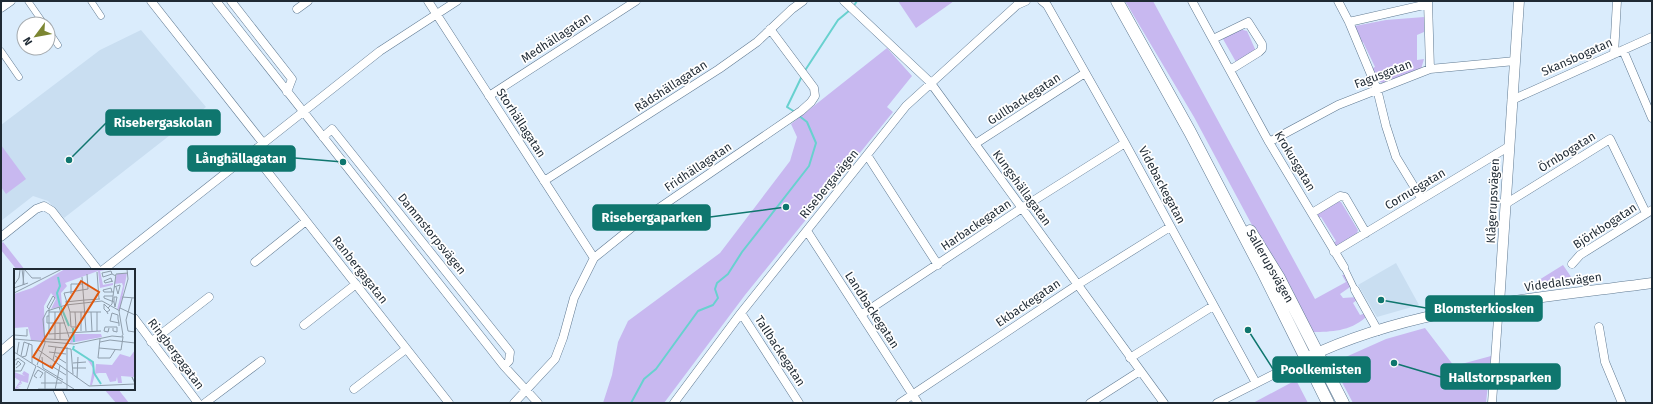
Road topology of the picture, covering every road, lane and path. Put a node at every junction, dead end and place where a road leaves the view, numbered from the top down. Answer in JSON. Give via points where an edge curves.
{"nodes":[{"id":1,"x":12,"y":1,"type":"edge"},
{"id":2,"x":28,"y":1,"type":"edge"},
{"id":3,"x":92,"y":1,"type":"edge"},
{"id":4,"x":151,"y":1,"type":"edge"},
{"id":5,"x":216,"y":1,"type":"edge"},
{"id":6,"x":231,"y":1,"type":"edge"},
{"id":7,"x":308,"y":1,"type":"edge"},
{"id":8,"x":428,"y":1,"type":"edge"},
{"id":9,"x":457,"y":1,"type":"edge"},
{"id":10,"x":635,"y":1,"type":"edge"},
{"id":11,"x":803,"y":1,"type":"edge"},
{"id":12,"x":844,"y":1,"type":"edge"},
{"id":13,"x":1026,"y":1,"type":"edge"},
{"id":14,"x":1042,"y":1,"type":"edge"},
{"id":15,"x":1117,"y":1,"type":"edge"},
{"id":16,"x":1192,"y":1,"type":"edge"},
{"id":17,"x":1338,"y":1,"type":"edge"},
{"id":18,"x":1519,"y":1,"type":"edge"},
{"id":19,"x":1617,"y":1,"type":"edge"},
{"id":20,"x":1428,"y":2,"type":"edge"},
{"id":21,"x":1,"y":8,"type":"edge"},
{"id":22,"x":297,"y":9,"type":"dead end"},
{"id":23,"x":437,"y":14,"type":"junction"},
{"id":24,"x":38,"y":16,"type":"edge"},
{"id":25,"x":101,"y":16,"type":"dead end"},
{"id":26,"x":1349,"y":22,"type":"junction"},
{"id":27,"x":770,"y":29,"type":"junction"},
{"id":28,"x":1652,"y":37,"type":"edge"},
{"id":29,"x":1213,"y":39,"type":"junction"},
{"id":30,"x":56,"y":42,"type":"edge"},
{"id":31,"x":58,"y":45,"type":"dead end"},
{"id":32,"x":1623,"y":50,"type":"junction"},
{"id":33,"x":1,"y":51,"type":"edge"},
{"id":34,"x":1614,"y":54,"type":"junction"},
{"id":35,"x":1515,"y":61,"type":"junction"},
{"id":36,"x":1430,"y":69,"type":"junction"},
{"id":37,"x":1230,"y":70,"type":"junction"},
{"id":38,"x":1086,"y":73,"type":"junction"},
{"id":39,"x":19,"y":77,"type":"dead end"},
{"id":40,"x":930,"y":82,"type":"junction"},
{"id":41,"x":1377,"y":89,"type":"junction"},
{"id":42,"x":287,"y":92,"type":"junction"},
{"id":43,"x":489,"y":96,"type":"junction"},
{"id":44,"x":1512,"y":100,"type":"junction"},
{"id":45,"x":303,"y":111,"type":"junction"},
{"id":46,"x":1652,"y":118,"type":"edge"},
{"id":47,"x":323,"y":137,"type":"junction"},
{"id":48,"x":1269,"y":142,"type":"junction"},
{"id":49,"x":263,"y":143,"type":"junction"},
{"id":50,"x":975,"y":144,"type":"junction"},
{"id":51,"x":1125,"y":144,"type":"junction"},
{"id":52,"x":1508,"y":147,"type":"junction"},
{"id":53,"x":252,"y":152,"type":"junction"},
{"id":54,"x":867,"y":155,"type":"junction"},
{"id":55,"x":544,"y":181,"type":"junction"},
{"id":56,"x":1421,"y":198,"type":"junction"},
{"id":57,"x":1507,"y":203,"type":"junction"},
{"id":58,"x":1022,"y":208,"type":"junction"},
{"id":59,"x":1649,"y":212,"type":"edge"},
{"id":60,"x":1312,"y":213,"type":"junction"},
{"id":61,"x":306,"y":222,"type":"junction"},
{"id":62,"x":1170,"y":227,"type":"junction"},
{"id":63,"x":807,"y":231,"type":"junction"},
{"id":64,"x":1366,"y":233,"type":"junction"},
{"id":65,"x":1,"y":237,"type":"edge"},
{"id":66,"x":1334,"y":252,"type":"junction"},
{"id":67,"x":594,"y":258,"type":"junction"},
{"id":68,"x":255,"y":262,"type":"dead end"},
{"id":69,"x":1572,"y":264,"type":"dead end"},
{"id":70,"x":938,"y":265,"type":"junction"},
{"id":71,"x":1344,"y":267,"type":"joint"},
{"id":72,"x":97,"y":269,"type":"edge"},
{"id":73,"x":104,"y":269,"type":"edge"},
{"id":74,"x":1652,"y":283,"type":"edge"},
{"id":75,"x":356,"y":284,"type":"junction"},
{"id":76,"x":1077,"y":285,"type":"junction"},
{"id":77,"x":1355,"y":290,"type":"joint"},
{"id":78,"x":209,"y":297,"type":"dead end"},
{"id":79,"x":1499,"y":304,"type":"junction"},
{"id":80,"x":1213,"y":306,"type":"junction"},
{"id":81,"x":740,"y":313,"type":"junction"},
{"id":82,"x":861,"y":315,"type":"junction"},
{"id":83,"x":135,"y":319,"type":"edge"},
{"id":84,"x":304,"y":325,"type":"dead end"},
{"id":85,"x":1599,"y":327,"type":"dead end"},
{"id":86,"x":1378,"y":331,"type":"junction"},
{"id":87,"x":14,"y":340,"type":"edge"},
{"id":88,"x":151,"y":342,"type":"junction"},
{"id":89,"x":406,"y":349,"type":"junction"},
{"id":90,"x":1,"y":351,"type":"edge"},
{"id":91,"x":1311,"y":356,"type":"junction"},
{"id":92,"x":1130,"y":358,"type":"junction"},
{"id":93,"x":261,"y":361,"type":"dead end"},
{"id":94,"x":504,"y":366,"type":"junction"},
{"id":95,"x":1140,"y":371,"type":"junction"},
{"id":96,"x":1256,"y":383,"type":"junction"},
{"id":97,"x":354,"y":389,"type":"dead end"},
{"id":98,"x":58,"y":390,"type":"edge"},
{"id":99,"x":525,"y":391,"type":"junction"},
{"id":100,"x":913,"y":395,"type":"junction"},
{"id":101,"x":677,"y":401,"type":"edge"},
{"id":102,"x":1164,"y":401,"type":"edge"},
{"id":103,"x":64,"y":403,"type":"edge"},
{"id":104,"x":198,"y":403,"type":"edge"},
{"id":105,"x":205,"y":403,"type":"edge"},
{"id":106,"x":449,"y":403,"type":"edge"},
{"id":107,"x":514,"y":403,"type":"edge"},
{"id":108,"x":538,"y":403,"type":"edge"},
{"id":109,"x":799,"y":403,"type":"edge"},
{"id":110,"x":900,"y":403,"type":"edge"},
{"id":111,"x":918,"y":403,"type":"edge"},
{"id":112,"x":1090,"y":403,"type":"edge"},
{"id":113,"x":1217,"y":403,"type":"edge"},
{"id":114,"x":1328,"y":403,"type":"edge"},
{"id":115,"x":1343,"y":403,"type":"edge"},
{"id":116,"x":1492,"y":403,"type":"edge"},
{"id":117,"x":1622,"y":403,"type":"edge"}],
"edges":[{"from":1,"to":21,"type":"street"},
{"from":2,"to":24,"type":"street"},
{"from":3,"to":25,"type":"street"},
{"from":4,"to":49,"type":"street"},
{"from":5,"to":42,"type":"street","name":"Dammstorpsvägen"},
{"from":6,"to":42,"type":"street","via":[[292,79]]},
{"from":7,"to":22,"type":"street"},
{"from":8,"to":23,"type":"street","name":"Storhällagatan"},
{"from":9,"to":23,"type":"street"},
{"from":10,"to":43,"type":"street","name":"Medhällagatan"},
{"from":11,"to":27,"type":"street","name":"Rådshällagatan"},
{"from":12,"to":40,"type":"street","name":"Kungshällagatan"},
{"from":13,"to":40,"type":"street","name":"Risebergavägen","via":[[1017,5]]},
{"from":14,"to":38,"type":"street","name":"Videbackegatan","via":[[1047,5]]},
{"from":15,"to":91,"type":"main road","name":"Sallerupsvägen","via":[[1190,132],[1279,278]]},
{"from":16,"to":29,"type":"street","name":"Krokusgatan"},
{"from":17,"to":26,"type":"street"},
{"from":18,"to":35,"type":"street","name":"Klågerupsvägen"},
{"from":19,"to":34,"type":"street"},
{"from":20,"to":26,"type":"street"},
{"from":20,"to":36,"type":"street"},
{"from":23,"to":43,"type":"street","name":"Storhällagatan"},
{"from":23,"to":45,"type":"street","via":[[380,51]]},
{"from":26,"to":41,"type":"street"},
{"from":27,"to":55,"type":"street","name":"Rådshällagatan","via":[[757,42],[719,69]]},
{"from":27,"to":67,"type":"street","name":"Fridhällagatan","via":[[814,88],[815,96],[811,102],[640,221]]},
{"from":28,"to":32,"type":"street","name":"Skansbogatan"},
{"from":29,"to":37,"type":"street","name":"Krokusgatan"},
{"from":29,"to":37,"type":"street","via":[[1248,22],[1262,44],[1260,52]]},
{"from":30,"to":31,"type":"street"},
{"from":32,"to":34,"type":"street","name":"Skansbogatan"},
{"from":32,"to":46,"type":"street"},
{"from":33,"to":39,"type":"street"},
{"from":34,"to":44,"type":"street","name":"Skansbogatan"},
{"from":35,"to":36,"type":"street","name":"Fagusgatan"},
{"from":35,"to":44,"type":"street","name":"Klågerupsvägen"},
{"from":36,"to":41,"type":"street","name":"Fagusgatan"},
{"from":37,"to":48,"type":"street","name":"Krokusgatan"},
{"from":38,"to":50,"type":"street","name":"Gullbackegatan"},
{"from":38,"to":51,"type":"street","name":"Videbackegatan"},
{"from":40,"to":50,"type":"street","name":"Kungshällagatan"},
{"from":40,"to":54,"type":"street","name":"Risebergavägen","via":[[906,106]]},
{"from":41,"to":48,"type":"street","name":"Fagusgatan","via":[[1338,105]]},
{"from":41,"to":56,"type":"street","via":[[1396,157]]},
{"from":42,"to":45,"type":"street","name":"Dammstorpsvägen"},
{"from":43,"to":55,"type":"street","name":"Storhällagatan"},
{"from":44,"to":52,"type":"street","name":"Klågerupsvägen"},
{"from":45,"to":47,"type":"street","name":"Dammstorpsvägen"},
{"from":45,"to":49,"type":"street"},
{"from":47,"to":94,"type":"street","name":"Dammstorpsvägen"},
{"from":47,"to":94,"type":"street","name":"Dammstorpsvägen","via":[[332,129],[510,352],[509,361]]},
{"from":48,"to":60,"type":"street","name":"Krokusgatan"},
{"from":49,"to":53,"type":"street"},
{"from":50,"to":58,"type":"street","name":"Kungshällagatan"},
{"from":51,"to":58,"type":"street","name":"Harbackegatan"},
{"from":51,"to":62,"type":"street","name":"Videbackegatan"},
{"from":52,"to":56,"type":"street","name":"Cornusgatan"},
{"from":52,"to":57,"type":"street","name":"Klågerupsvägen"},
{"from":53,"to":61,"type":"street","name":"Ranbergagatan"},
{"from":53,"to":73,"type":"street"},
{"from":54,"to":63,"type":"street","name":"Risebergavägen"},
{"from":54,"to":70,"type":"street"},
{"from":55,"to":67,"type":"street","name":"Storhällagatan"},
{"from":56,"to":64,"type":"street","name":"Cornusgatan"},
{"from":57,"to":59,"type":"street","name":"Örnbogatan","via":[[1610,139]]},
{"from":57,"to":79,"type":"street","name":"Klågerupsvägen"},
{"from":58,"to":70,"type":"street","name":"Harbackegatan"},
{"from":58,"to":76,"type":"street","name":"Kungshällagatan"},
{"from":59,"to":69,"type":"street","name":"Björkbogatan","via":[[1580,256]]},
{"from":60,"to":64,"type":"street","via":[[1340,196],[1345,197]]},
{"from":60,"to":66,"type":"street","name":"Krokusgatan"},
{"from":61,"to":68,"type":"street"},
{"from":61,"to":75,"type":"street","name":"Ranbergagatan"},
{"from":62,"to":76,"type":"street","name":"Ekbackegatan"},
{"from":62,"to":80,"type":"street","name":"Videbackegatan"},
{"from":63,"to":81,"type":"street","name":"Risebergavägen"},
{"from":63,"to":82,"type":"street","name":"Landbackegatan"},
{"from":64,"to":66,"type":"street","name":"Cornusgatan"},
{"from":65,"to":72,"type":"street","via":[[36,209],[44,206],[52,211]]},
{"from":66,"to":71,"type":"street","name":"Krokusgatan"},
{"from":67,"to":99,"type":"street","name":"Fridhällagatan","via":[[574,298],[555,359]]},
{"from":70,"to":82,"type":"street","name":"Harbackegatan"},
{"from":71,"to":77,"type":"street","name":"Krokusgatan"},
{"from":74,"to":79,"type":"street","name":"Videdalsvägen"},
{"from":75,"to":84,"type":"street"},
{"from":75,"to":89,"type":"street","name":"Ranbergagatan"},
{"from":76,"to":92,"type":"street","name":"Kungshällagatan"},
{"from":76,"to":100,"type":"street","name":"Ekbackegatan"},
{"from":77,"to":86,"type":"street","name":"Krokusgatan"},
{"from":78,"to":88,"type":"street"},
{"from":79,"to":86,"type":"street","name":"Videdalsvägen","via":[[1423,317]]},
{"from":79,"to":116,"type":"street","name":"Klågerupsvägen"},
{"from":80,"to":92,"type":"street"},
{"from":80,"to":96,"type":"street","name":"Videbackegatan"},
{"from":81,"to":101,"type":"street","name":"Risebergavägen"},
{"from":81,"to":109,"type":"street","name":"Tallbackegatan"},
{"from":82,"to":100,"type":"street","name":"Landbackegatan"},
{"from":83,"to":88,"type":"street","name":"Ringbergagatan"},
{"from":85,"to":117,"type":"street","via":[[1605,362]]},
{"from":86,"to":91,"type":"street","name":"Videdalsvägen"},
{"from":87,"to":90,"type":"street"},
{"from":88,"to":104,"type":"street","name":"Ringbergagatan"},
{"from":89,"to":97,"type":"street"},
{"from":89,"to":106,"type":"street","name":"Ranbergagatan"},
{"from":91,"to":96,"type":"street"},
{"from":91,"to":114,"type":"main road","name":"Sallerupsvägen","via":[[1313,375]]},
{"from":91,"to":115,"type":"main road","name":"Sallerupsvägen"},
{"from":92,"to":95,"type":"street","name":"Kungshällagatan"},
{"from":93,"to":105,"type":"street"},
{"from":94,"to":99,"type":"street","name":"Dammstorpsvägen"},
{"from":95,"to":102,"type":"street","name":"Kungshällagatan"},
{"from":95,"to":112,"type":"street"},
{"from":96,"to":113,"type":"street"},
{"from":98,"to":103,"type":"street"},
{"from":99,"to":107,"type":"street"},
{"from":99,"to":108,"type":"street","name":"Dammstorpsvägen"},
{"from":100,"to":110,"type":"street","name":"Ekbackegatan"},
{"from":100,"to":111,"type":"street","name":"Landbackegatan"}]}
